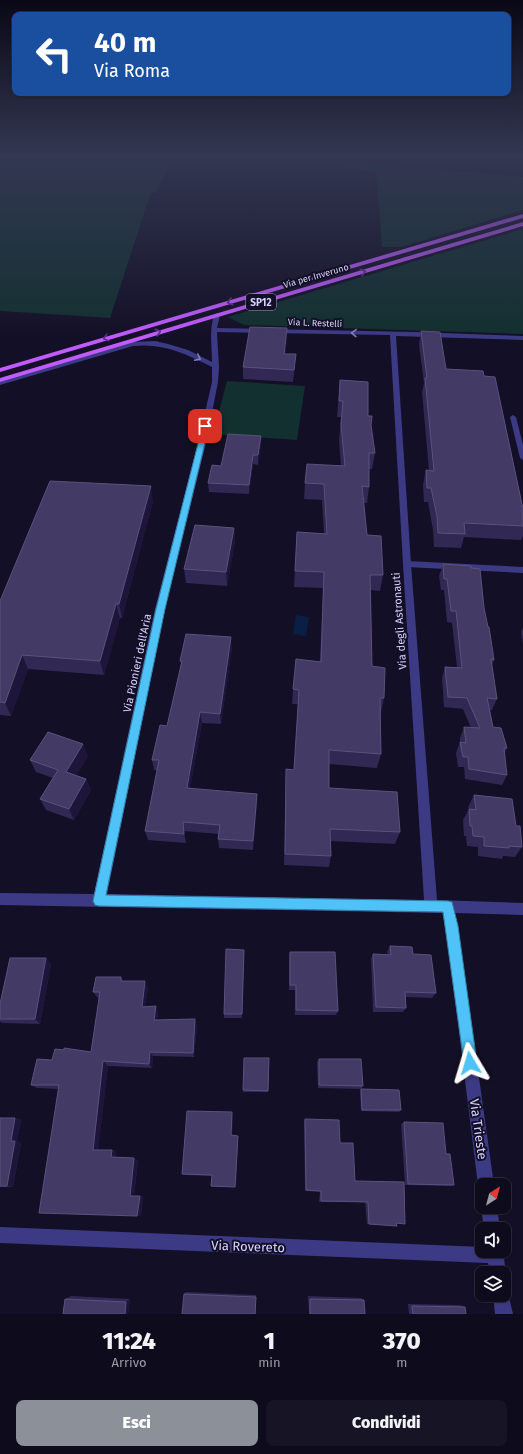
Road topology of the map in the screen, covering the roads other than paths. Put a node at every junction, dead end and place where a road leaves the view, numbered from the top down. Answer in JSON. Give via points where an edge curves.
{"nodes":[{"id":1,"x":522,"y":216,"type":"edge"},
{"id":2,"x":523,"y":224,"type":"edge"},
{"id":3,"x":217,"y":315,"type":"junction"},
{"id":4,"x":213,"y":330,"type":"junction"},
{"id":5,"x":393,"y":334,"type":"junction"},
{"id":6,"x":523,"y":338,"type":"edge"},
{"id":7,"x":216,"y":367,"type":"junction"},
{"id":8,"x":0,"y":370,"type":"edge"},
{"id":9,"x":0,"y":380,"type":"edge"},
{"id":10,"x":0,"y":383,"type":"edge"},
{"id":11,"x":513,"y":417,"type":"dead end"},
{"id":12,"x":523,"y":458,"type":"edge"},
{"id":13,"x":407,"y":564,"type":"junction"},
{"id":14,"x":523,"y":570,"type":"edge"},
{"id":15,"x":0,"y":899,"type":"edge"},
{"id":16,"x":99,"y":901,"type":"junction"},
{"id":17,"x":431,"y":906,"type":"junction"},
{"id":18,"x":448,"y":906,"type":"junction"},
{"id":19,"x":523,"y":909,"type":"edge"},
{"id":20,"x":485,"y":1178,"type":"edge"},
{"id":21,"x":0,"y":1235,"type":"edge"},
{"id":22,"x":475,"y":1254,"type":"edge"},
{"id":23,"x":502,"y":1302,"type":"edge"},
{"id":24,"x":504,"y":1314,"type":"edge"}],
"edges":[{"from":1,"to":8,"type":"main road","name":"Via per Inveruno","number":"SP12","one_way":true},
{"from":3,"to":2,"type":"main road","name":"Via per Inveruno","number":"SP12","one_way":true},
{"from":3,"to":4,"type":"street","name":"Via Pionieri dell'Aria"},
{"from":9,"to":3,"type":"main road","name":"Via per Inveruno","number":"SP12","one_way":true},
{"from":5,"to":4,"type":"street","name":"Via L. Restelli","one_way":true},
{"from":4,"to":7,"type":"street","name":"Via Pionieri dell'Aria"},
{"from":5,"to":6,"type":"street","name":"Via L. Restelli"},
{"from":5,"to":13,"type":"street","name":"Via degli Astronauti"},
{"from":10,"to":7,"type":"street","one_way":true,"via":[[132,344],[148,342],[184,351]]},
{"from":7,"to":16,"type":"street","name":"Via Pionieri dell'Aria","via":[[202,442],[160,609]]},
{"from":11,"to":12,"type":"lane"},
{"from":13,"to":14,"type":"lane"},
{"from":13,"to":17,"type":"street","name":"Via degli Astronauti"},
{"from":15,"to":16,"type":"street"},
{"from":16,"to":17,"type":"street"},
{"from":17,"to":18,"type":"street"},
{"from":18,"to":19,"type":"street"},
{"from":18,"to":20,"type":"street","name":"Via Trieste"},
{"from":21,"to":22,"type":"street","name":"Via Rovereto"},
{"from":23,"to":24,"type":"street"}]}
